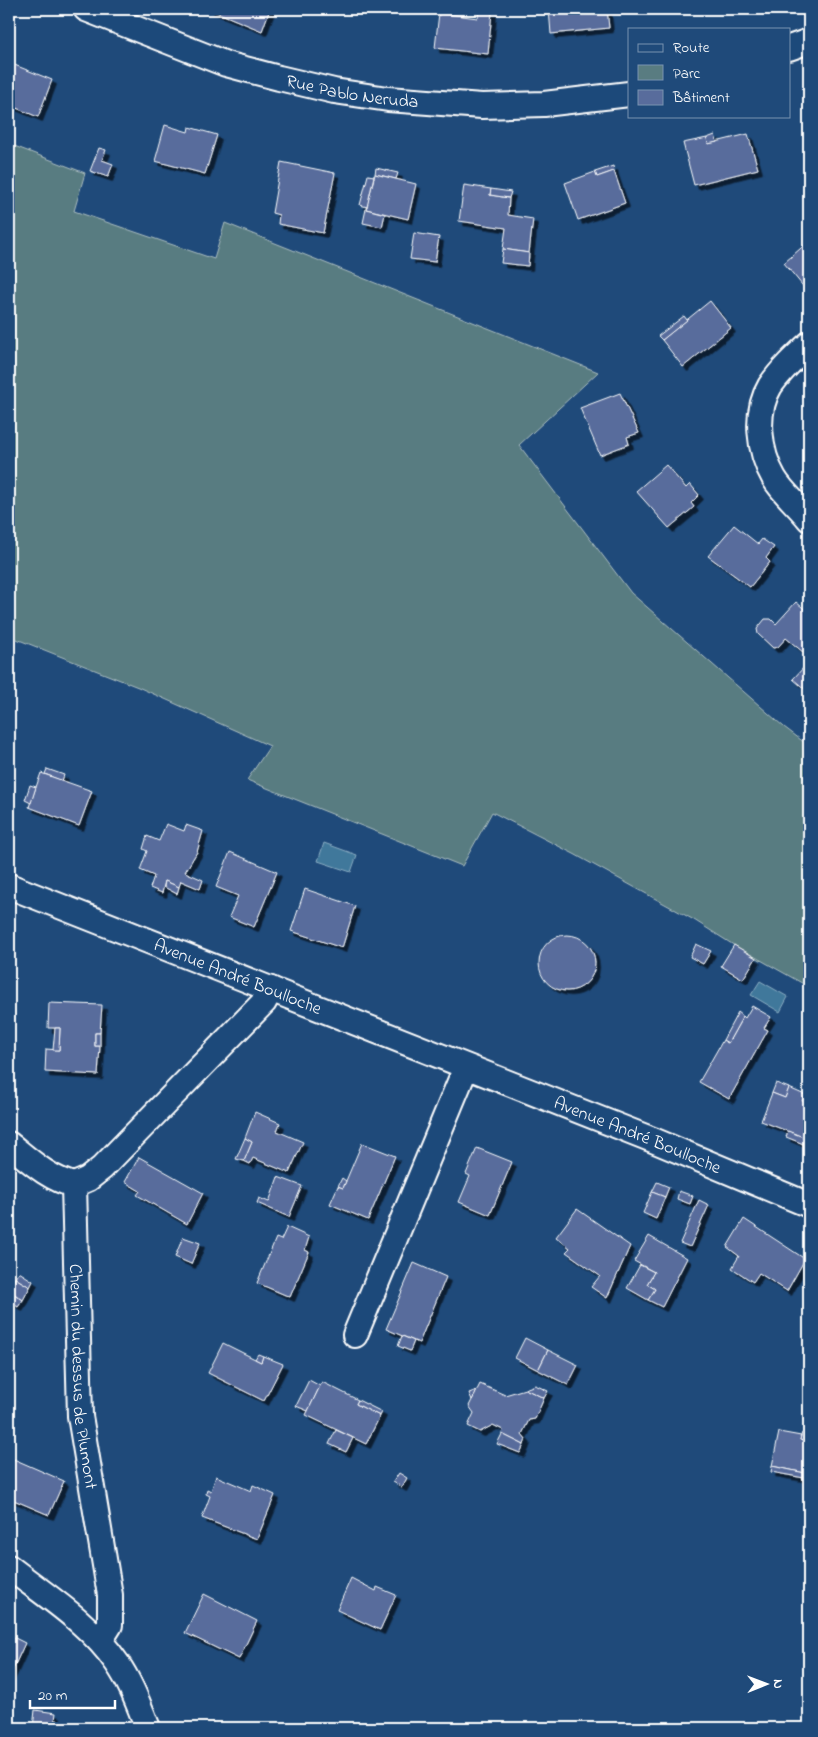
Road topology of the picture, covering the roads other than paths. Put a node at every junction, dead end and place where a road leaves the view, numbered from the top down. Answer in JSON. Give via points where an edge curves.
{"nodes":[{"id":1,"x":86,"y":9,"type":"edge"},
{"id":2,"x":809,"y":41,"type":"edge"},
{"id":3,"x":790,"y":48,"type":"edge"},
{"id":4,"x":628,"y":94,"type":"edge"},
{"id":5,"x":809,"y":344,"type":"edge"},
{"id":6,"x":809,"y":519,"type":"edge"},
{"id":7,"x":9,"y":886,"type":"edge"},
{"id":8,"x":271,"y":989,"type":"junction"},
{"id":9,"x":466,"y":1067,"type":"junction"},
{"id":10,"x":9,"y":1144,"type":"edge"},
{"id":11,"x":74,"y":1185,"type":"junction"},
{"id":12,"x":809,"y":1204,"type":"edge"},
{"id":13,"x":355,"y":1335,"type":"dead end"},
{"id":14,"x":9,"y":1567,"type":"edge"},
{"id":15,"x":100,"y":1641,"type":"junction"},
{"id":16,"x":148,"y":1728,"type":"edge"}],
"edges":[{"from":1,"to":4,"type":"street","name":"Rue Pablo Neruda","via":[[226,64],[334,90],[388,99],[482,106],[544,104]]},
{"from":2,"to":3,"type":"street"},
{"from":5,"to":6,"type":"street","via":[[769,388],[759,428],[764,453],[775,478]]},
{"from":7,"to":8,"type":"street","name":"Avenue André Boulloche"},
{"from":8,"to":9,"type":"street","name":"Avenue André Boulloche"},
{"from":8,"to":11,"type":"street","via":[[264,1002],[102,1168]]},
{"from":9,"to":12,"type":"street","name":"Avenue André Boulloche"},
{"from":9,"to":13,"type":"street"},
{"from":10,"to":11,"type":"street","via":[[50,1176]]},
{"from":11,"to":15,"type":"street","name":"Chemin du dessus de Plumont","via":[[80,1416],[110,1595],[110,1625]]},
{"from":14,"to":15,"type":"street"},
{"from":15,"to":16,"type":"street","via":[[118,1664]]}]}
